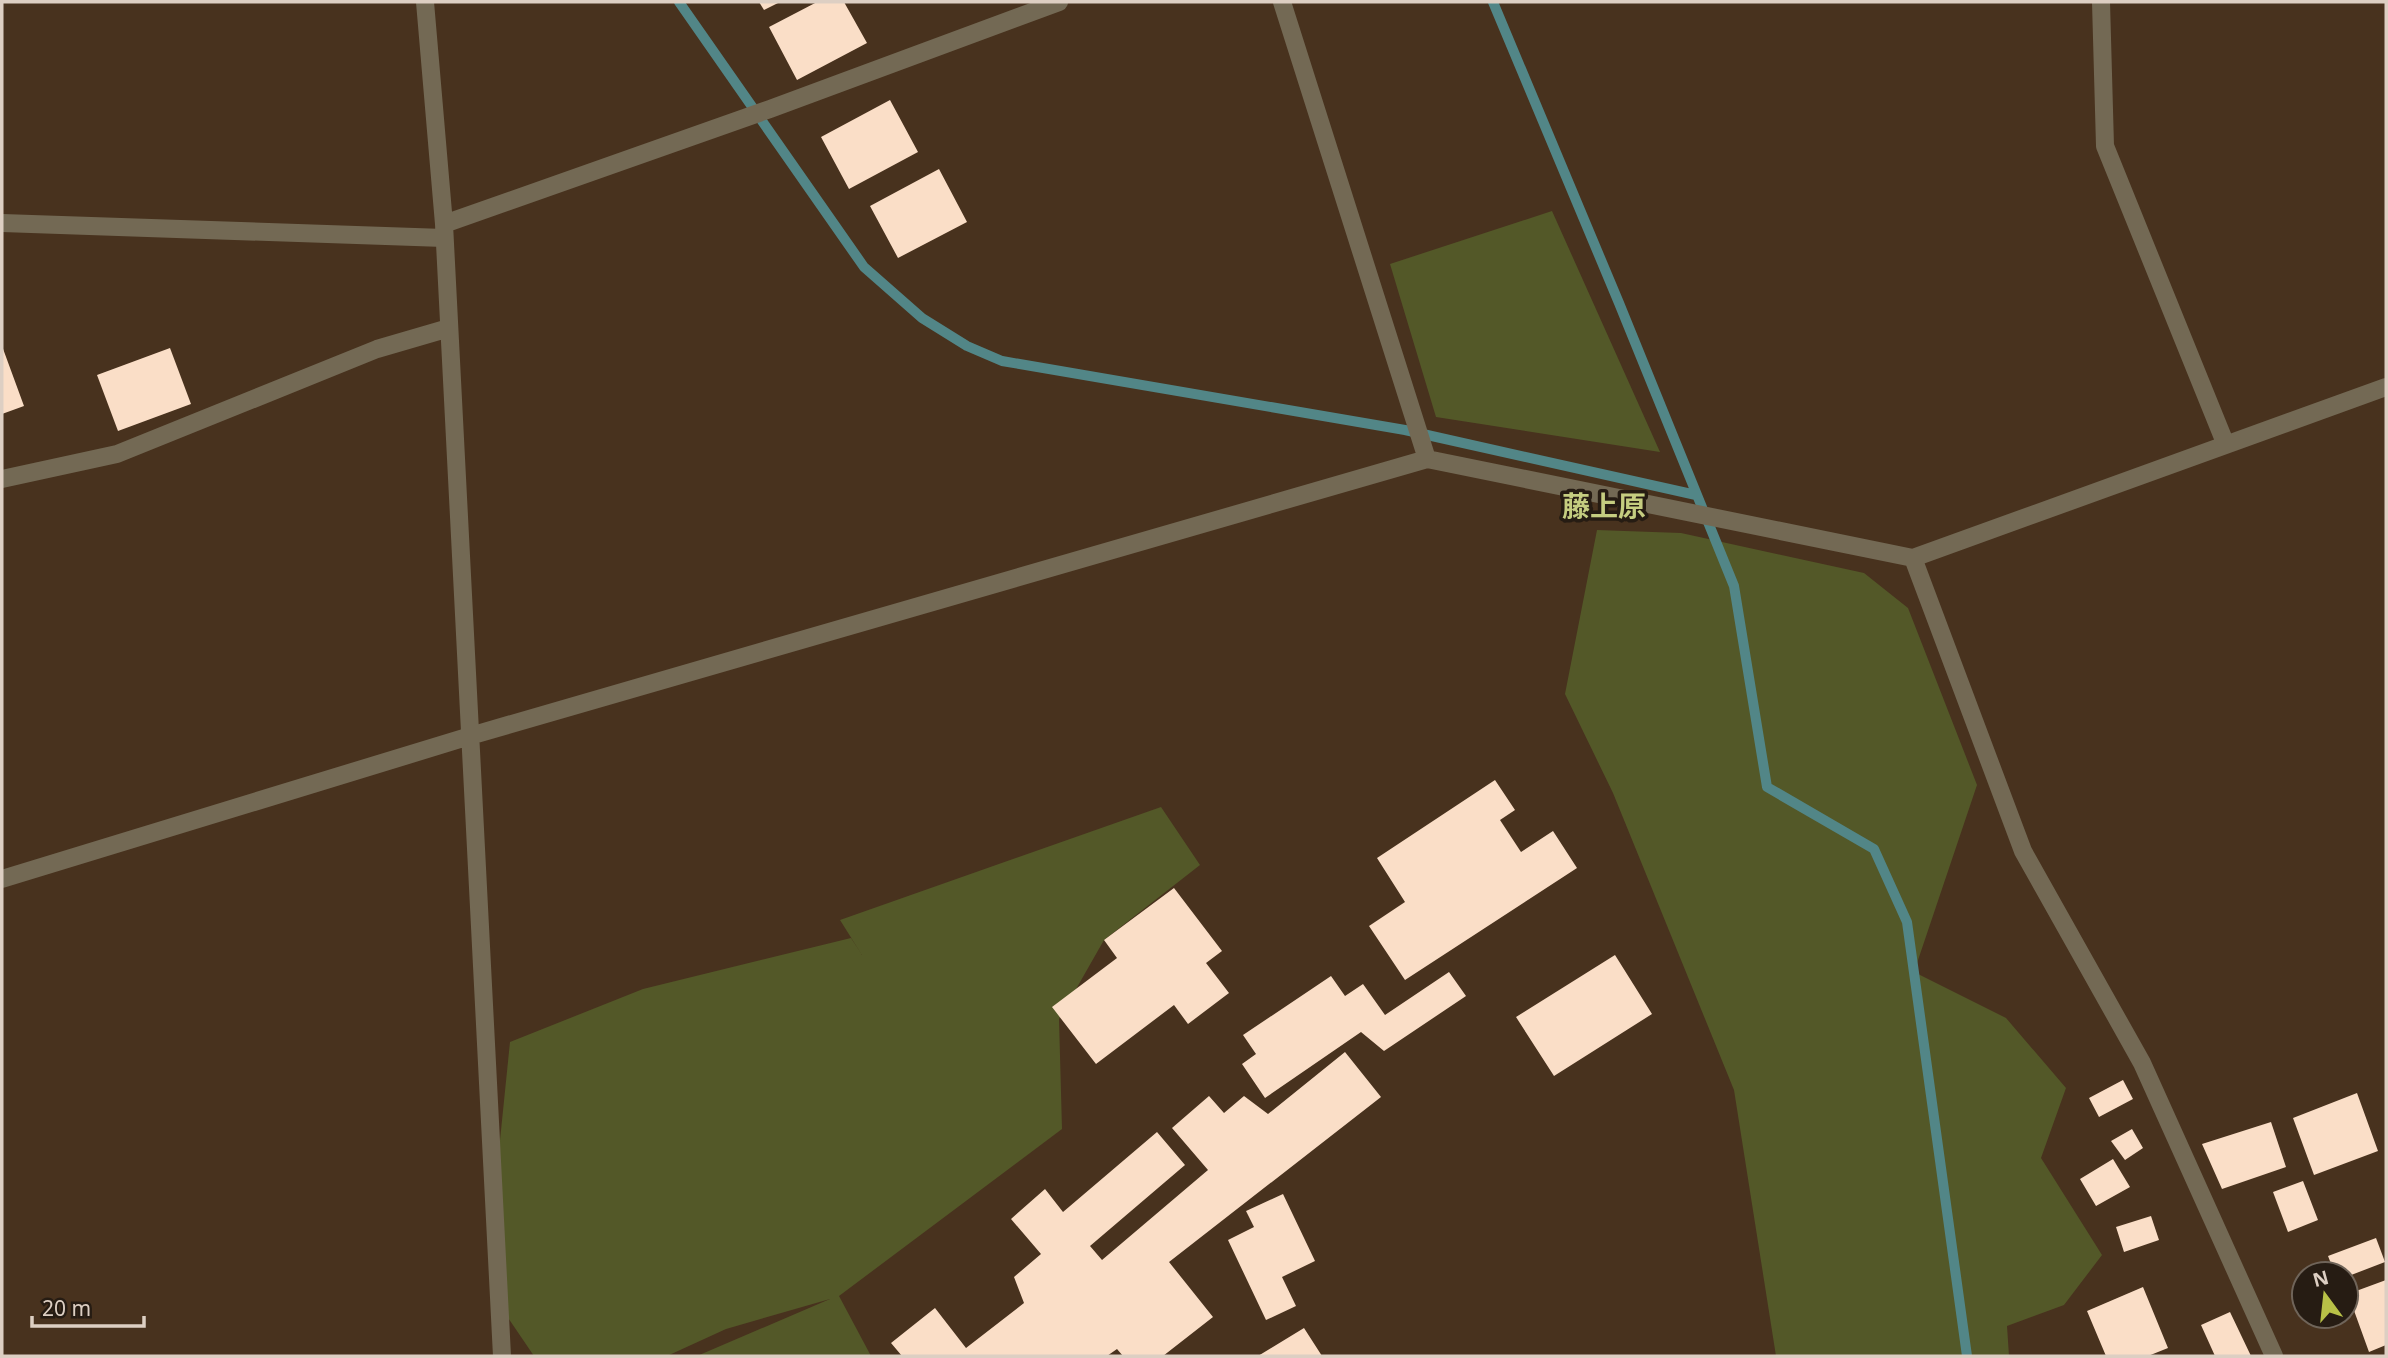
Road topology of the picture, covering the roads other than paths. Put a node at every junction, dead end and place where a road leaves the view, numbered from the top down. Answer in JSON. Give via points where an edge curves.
{"nodes":[{"id":1,"x":425,"y":2,"type":"edge"},
{"id":2,"x":1059,"y":2,"type":"edge"},
{"id":3,"x":1282,"y":2,"type":"edge"},
{"id":4,"x":2101,"y":2,"type":"edge"},
{"id":5,"x":2,"y":223,"type":"edge"},
{"id":6,"x":444,"y":231,"type":"junction"},
{"id":7,"x":449,"y":328,"type":"junction"},
{"id":8,"x":2386,"y":387,"type":"edge"},
{"id":9,"x":2226,"y":445,"type":"junction"},
{"id":10,"x":1427,"y":459,"type":"junction"},
{"id":11,"x":2,"y":479,"type":"edge"},
{"id":12,"x":1913,"y":558,"type":"junction"},
{"id":13,"x":470,"y":736,"type":"junction"},
{"id":14,"x":2,"y":879,"type":"edge"},
{"id":15,"x":502,"y":1356,"type":"edge"},
{"id":16,"x":2274,"y":1356,"type":"edge"}],
"edges":[{"from":1,"to":6,"type":"street"},
{"from":2,"to":6,"type":"street"},
{"from":3,"to":10,"type":"street"},
{"from":4,"to":9,"type":"street","via":[[2105,146]]},
{"from":5,"to":6,"type":"street"},
{"from":6,"to":7,"type":"street"},
{"from":7,"to":11,"type":"street","via":[[377,349],[117,454]]},
{"from":7,"to":13,"type":"street"},
{"from":8,"to":9,"type":"street"},
{"from":9,"to":12,"type":"street"},
{"from":10,"to":12,"type":"street"},
{"from":10,"to":13,"type":"street"},
{"from":12,"to":16,"type":"street","via":[[2023,851],[2142,1063]]},
{"from":13,"to":14,"type":"street"},
{"from":13,"to":15,"type":"street"}]}
